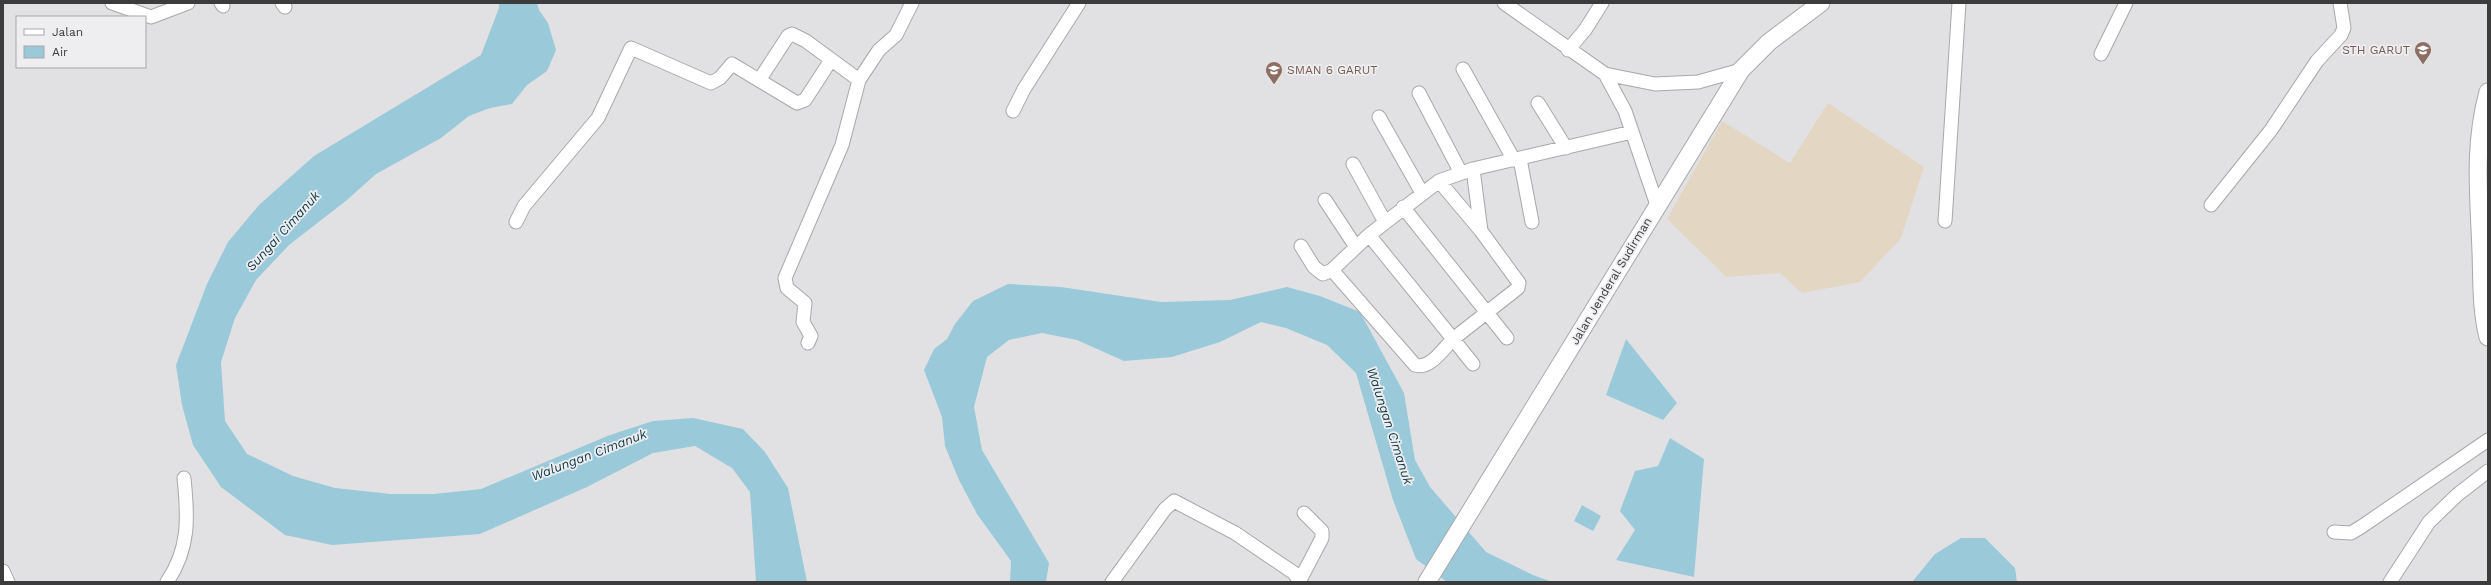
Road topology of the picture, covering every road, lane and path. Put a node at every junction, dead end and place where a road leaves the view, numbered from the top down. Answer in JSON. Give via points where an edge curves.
{"nodes":[{"id":1,"x":112,"y":3,"type":"edge"},
{"id":2,"x":188,"y":3,"type":"edge"},
{"id":3,"x":912,"y":3,"type":"edge"},
{"id":4,"x":1079,"y":3,"type":"edge"},
{"id":5,"x":1504,"y":3,"type":"edge"},
{"id":6,"x":1602,"y":3,"type":"edge"},
{"id":7,"x":1821,"y":3,"type":"edge"},
{"id":8,"x":1958,"y":3,"type":"edge"},
{"id":9,"x":2126,"y":3,"type":"edge"},
{"id":10,"x":2340,"y":3,"type":"edge"},
{"id":11,"x":1568,"y":50,"type":"junction"},
{"id":12,"x":2102,"y":54,"type":"dead end"},
{"id":13,"x":831,"y":60,"type":"junction"},
{"id":14,"x":1463,"y":69,"type":"dead end"},
{"id":15,"x":1741,"y":70,"type":"junction"},
{"id":16,"x":1605,"y":74,"type":"junction"},
{"id":17,"x":760,"y":79,"type":"junction"},
{"id":18,"x":859,"y":80,"type":"junction"},
{"id":19,"x":1419,"y":92,"type":"dead end"},
{"id":20,"x":2488,"y":92,"type":"edge"},
{"id":21,"x":1538,"y":103,"type":"dead end"},
{"id":22,"x":1013,"y":111,"type":"dead end"},
{"id":23,"x":1379,"y":117,"type":"dead end"},
{"id":24,"x":1632,"y":132,"type":"junction"},
{"id":25,"x":1566,"y":148,"type":"junction"},
{"id":26,"x":1517,"y":160,"type":"junction"},
{"id":27,"x":1353,"y":164,"type":"dead end"},
{"id":28,"x":1467,"y":171,"type":"junction"},
{"id":29,"x":1439,"y":181,"type":"junction"},
{"id":30,"x":1422,"y":193,"type":"junction"},
{"id":31,"x":1325,"y":200,"type":"dead end"},
{"id":32,"x":1657,"y":205,"type":"junction"},
{"id":33,"x":2211,"y":205,"type":"dead end"},
{"id":34,"x":1403,"y":207,"type":"junction"},
{"id":35,"x":1945,"y":221,"type":"dead end"},
{"id":36,"x":516,"y":222,"type":"dead end"},
{"id":37,"x":1385,"y":222,"type":"junction"},
{"id":38,"x":1532,"y":222,"type":"dead end"},
{"id":39,"x":1481,"y":231,"type":"junction"},
{"id":40,"x":1369,"y":235,"type":"junction"},
{"id":41,"x":1301,"y":246,"type":"dead end"},
{"id":42,"x":1356,"y":247,"type":"junction"},
{"id":43,"x":1332,"y":270,"type":"junction"},
{"id":44,"x":1486,"y":314,"type":"junction"},
{"id":45,"x":2488,"y":337,"type":"edge"},
{"id":46,"x":1507,"y":338,"type":"dead end"},
{"id":47,"x":1453,"y":339,"type":"junction"},
{"id":48,"x":808,"y":343,"type":"dead end"},
{"id":49,"x":1473,"y":364,"type":"dead end"},
{"id":50,"x":2488,"y":440,"type":"edge"},
{"id":51,"x":2488,"y":471,"type":"edge"},
{"id":52,"x":184,"y":478,"type":"dead end"},
{"id":53,"x":1304,"y":513,"type":"dead end"},
{"id":54,"x":2334,"y":532,"type":"dead end"},
{"id":55,"x":3,"y":571,"type":"edge"},
{"id":56,"x":1428,"y":580,"type":"edge"},
{"id":57,"x":1300,"y":581,"type":"edge"},
{"id":58,"x":8,"y":582,"type":"edge"},
{"id":59,"x":167,"y":582,"type":"edge"},
{"id":60,"x":1112,"y":582,"type":"edge"},
{"id":61,"x":2390,"y":582,"type":"edge"}],
"edges":[{"from":1,"to":2,"type":"street","via":[[151,17]]},
{"from":3,"to":18,"type":"street","via":[[896,35],[879,50]]},
{"from":4,"to":22,"type":"street","via":[[1024,89]]},
{"from":5,"to":11,"type":"street"},
{"from":6,"to":11,"type":"street","via":[[1585,30]]},
{"from":7,"to":15,"type":"main road","name":"Jalan Jenderal Sudirman","via":[[1769,42]]},
{"from":8,"to":35,"type":"street"},
{"from":9,"to":12,"type":"street"},
{"from":10,"to":33,"type":"street","via":[[2344,28],[2341,35],[2317,61],[2271,130]]},
{"from":11,"to":16,"type":"street"},
{"from":13,"to":17,"type":"street","via":[[816,85],[800,103]]},
{"from":13,"to":17,"type":"street","via":[[802,38],[790,34]]},
{"from":13,"to":18,"type":"street"},
{"from":14,"to":26,"type":"street"},
{"from":15,"to":16,"type":"street","via":[[1698,82],[1654,84]]},
{"from":15,"to":32,"type":"main road","name":"Jalan Jenderal Sudirman"},
{"from":16,"to":24,"type":"street","via":[[1617,93]]},
{"from":17,"to":36,"type":"street","via":[[732,64],[720,78],[711,83],[632,48],[598,118],[524,206]]},
{"from":18,"to":48,"type":"street","via":[[842,146],[785,280],[787,288],[805,303],[803,322],[811,336]]},
{"from":19,"to":28,"type":"street"},
{"from":20,"to":45,"type":"main road","via":[[2477,150],[2482,271]]},
{"from":21,"to":25,"type":"street"},
{"from":23,"to":30,"type":"street"},
{"from":24,"to":25,"type":"street"},
{"from":24,"to":32,"type":"street"},
{"from":25,"to":26,"type":"street"},
{"from":26,"to":28,"type":"street"},
{"from":26,"to":38,"type":"street"},
{"from":27,"to":37,"type":"street"},
{"from":28,"to":29,"type":"street"},
{"from":28,"to":39,"type":"street"},
{"from":29,"to":30,"type":"street"},
{"from":29,"to":39,"type":"street"},
{"from":30,"to":34,"type":"street"},
{"from":31,"to":42,"type":"street"},
{"from":32,"to":56,"type":"main road","name":"Jalan Jenderal Sudirman"},
{"from":34,"to":37,"type":"street"},
{"from":34,"to":44,"type":"street"},
{"from":37,"to":40,"type":"street"},
{"from":39,"to":44,"type":"street","via":[[1519,283],[1518,288]]},
{"from":40,"to":42,"type":"street"},
{"from":40,"to":47,"type":"street"},
{"from":41,"to":43,"type":"street","via":[[1316,270],[1323,274]]},
{"from":42,"to":43,"type":"street"},
{"from":43,"to":47,"type":"street","via":[[1415,365],[1428,365]]},
{"from":44,"to":46,"type":"street"},
{"from":44,"to":47,"type":"street"},
{"from":47,"to":49,"type":"street"},
{"from":50,"to":54,"type":"street","via":[[2351,533]]},
{"from":51,"to":61,"type":"street","via":[[2457,495],[2429,522]]},
{"from":52,"to":59,"type":"street","via":[[188,524],[182,553],[176,569]]},
{"from":53,"to":57,"type":"street","via":[[1322,531],[1322,538]]},
{"from":55,"to":58,"type":"street"},
{"from":57,"to":60,"type":"street","via":[[1288,569],[1235,533],[1174,501],[1165,509]]}]}
